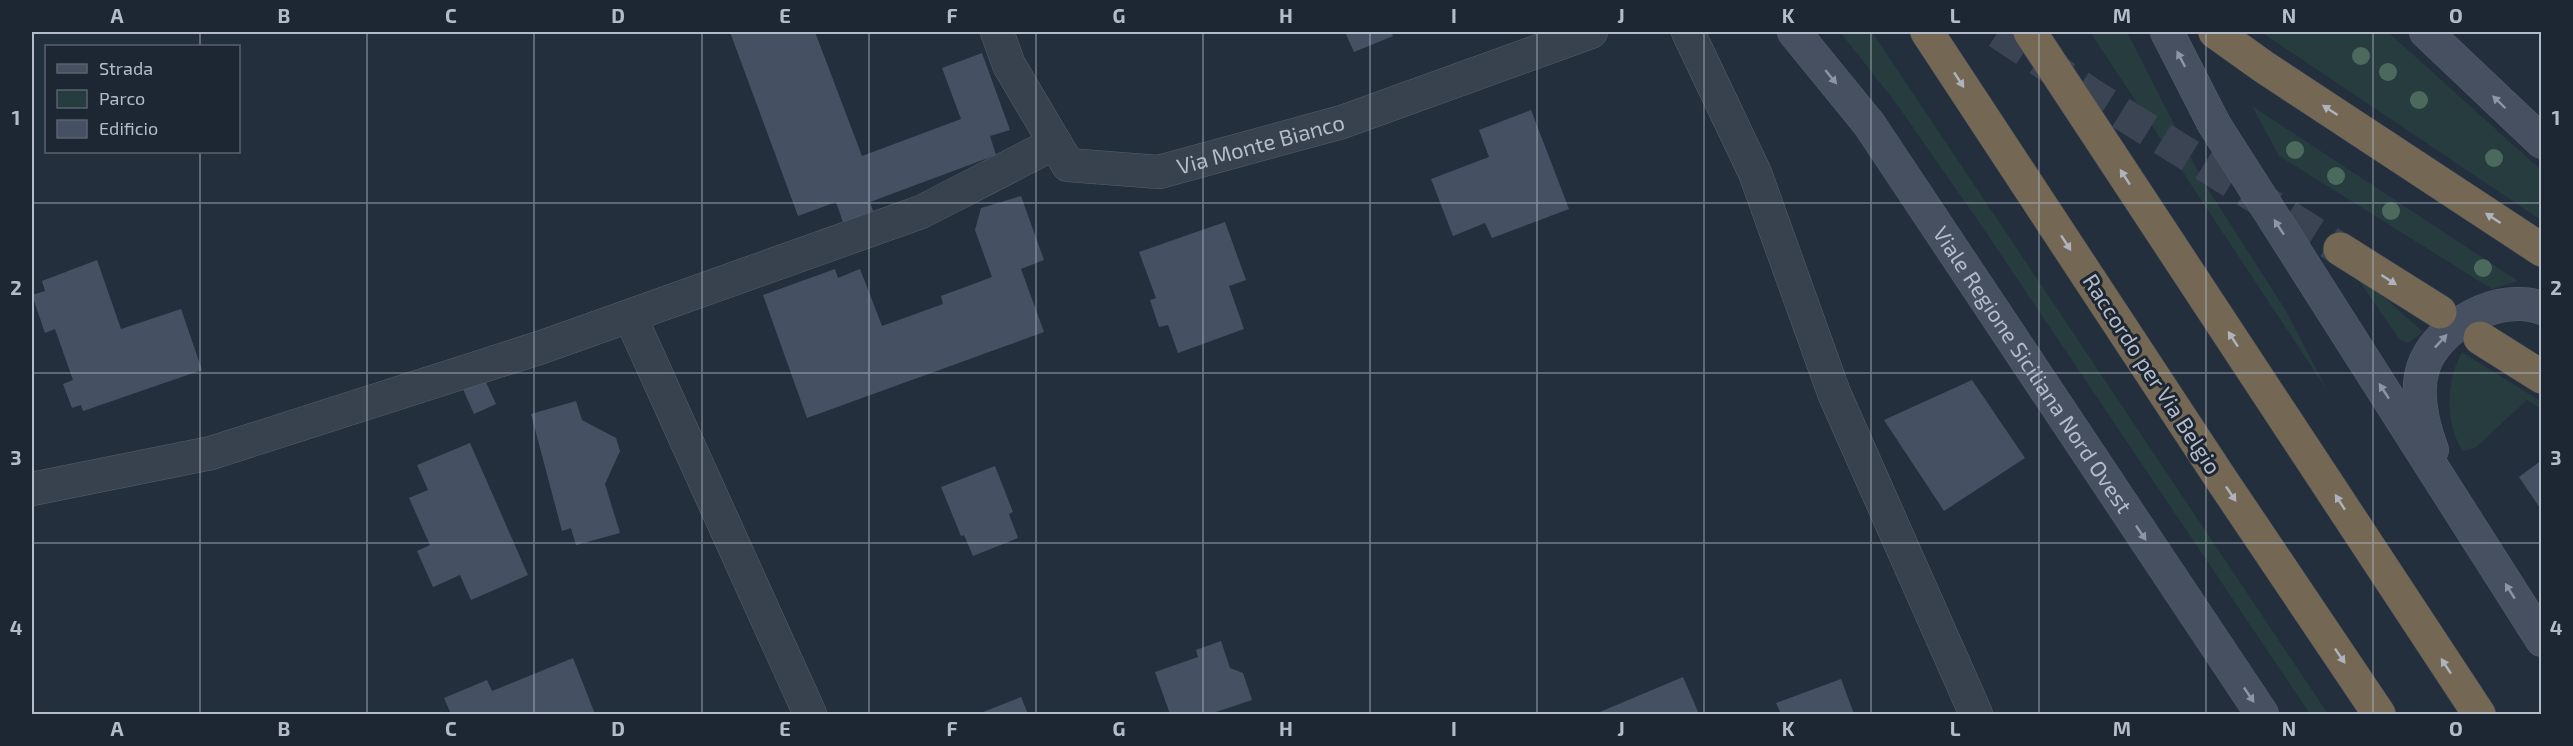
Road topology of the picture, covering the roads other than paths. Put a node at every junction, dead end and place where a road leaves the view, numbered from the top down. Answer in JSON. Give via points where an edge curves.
{"nodes":[{"id":1,"x":997,"y":32,"type":"edge"},
{"id":2,"x":1591,"y":32,"type":"edge"},
{"id":3,"x":1688,"y":32,"type":"edge"},
{"id":4,"x":1794,"y":32,"type":"edge"},
{"id":5,"x":1927,"y":32,"type":"edge"},
{"id":6,"x":2030,"y":32,"type":"edge"},
{"id":7,"x":2167,"y":32,"type":"edge"},
{"id":8,"x":2215,"y":32,"type":"edge"},
{"id":9,"x":2426,"y":32,"type":"edge"},
{"id":10,"x":2541,"y":142,"type":"edge"},
{"id":11,"x":1055,"y":143,"type":"junction"},
{"id":12,"x":2340,"y":249,"type":"tunnel mouth"},
{"id":13,"x":2541,"y":250,"type":"edge"},
{"id":14,"x":2541,"y":308,"type":"edge"},
{"id":15,"x":2439,"y":312,"type":"dead end"},
{"id":16,"x":630,"y":316,"type":"junction"},
{"id":17,"x":2480,"y":338,"type":"dead end"},
{"id":18,"x":2541,"y":377,"type":"edge"},
{"id":19,"x":32,"y":489,"type":"edge"},
{"id":20,"x":2450,"y":494,"type":"junction"},
{"id":21,"x":2541,"y":640,"type":"edge"},
{"id":22,"x":810,"y":714,"type":"edge"},
{"id":23,"x":1976,"y":714,"type":"edge"},
{"id":24,"x":2262,"y":714,"type":"edge"},
{"id":25,"x":2379,"y":714,"type":"edge"},
{"id":26,"x":2479,"y":714,"type":"edge"}],
"edges":[{"from":1,"to":11,"type":"street","name":"Via Monte Bianco","via":[[1009,64]]},
{"from":2,"to":11,"type":"street","name":"Via Monte Bianco","via":[[1342,122],[1159,172],[1068,165]]},
{"from":3,"to":23,"type":"street","via":[[1755,173],[1834,393]]},
{"from":4,"to":24,"type":"street","name":"Viale Regione Siciliana Nord Ovest","one_way":true,"via":[[1869,124]]},
{"from":5,"to":25,"type":"highway","name":"Raccordo per Via Belgio","one_way":true},
{"from":26,"to":6,"type":"highway","one_way":true},
{"from":20,"to":7,"type":"street","one_way":true,"via":[[2214,124]]},
{"from":13,"to":8,"type":"highway","one_way":true},
{"from":10,"to":9,"type":"street","one_way":true},
{"from":11,"to":16,"type":"street","via":[[921,212]]},
{"from":12,"to":15,"type":"highway","one_way":true},
{"from":20,"to":14,"type":"street","one_way":true,"via":[[2421,414],[2423,368],[2439,340],[2474,316],[2514,304]]},
{"from":16,"to":19,"type":"street","via":[[211,453]]},
{"from":16,"to":22,"type":"street"},
{"from":17,"to":18,"type":"highway"},
{"from":21,"to":20,"type":"street","one_way":true}]}
